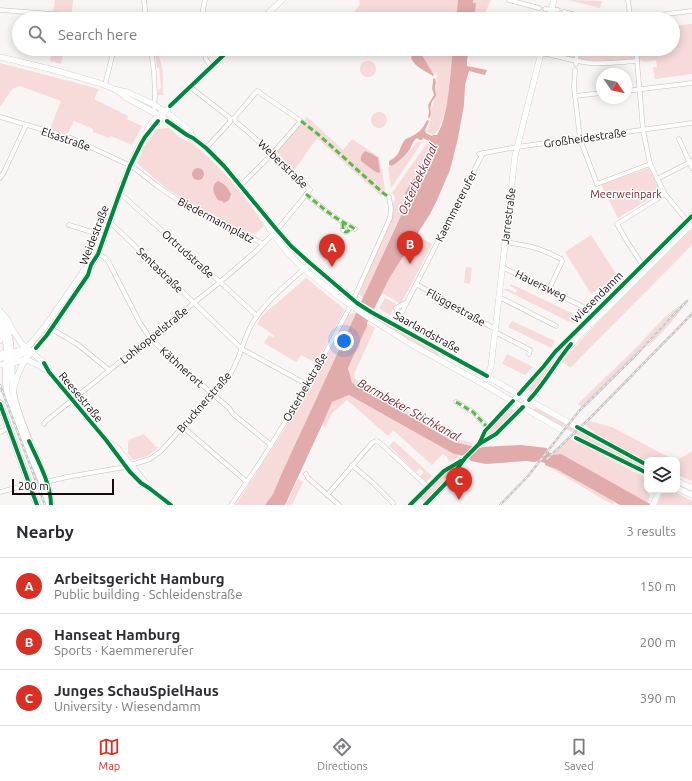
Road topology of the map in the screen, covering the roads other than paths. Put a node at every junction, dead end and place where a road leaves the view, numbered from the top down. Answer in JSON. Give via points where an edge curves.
{"nodes":[{"id":1,"x":144,"y":0,"type":"edge"},
{"id":2,"x":205,"y":0,"type":"edge"},
{"id":3,"x":282,"y":0,"type":"edge"},
{"id":4,"x":509,"y":0,"type":"edge"},
{"id":5,"x":554,"y":0,"type":"edge"},
{"id":6,"x":628,"y":0,"type":"edge"},
{"id":7,"x":539,"y":8,"type":"dead end"},
{"id":8,"x":548,"y":9,"type":"junction"},
{"id":9,"x":0,"y":10,"type":"edge"},
{"id":10,"x":558,"y":10,"type":"dead end"},
{"id":11,"x":692,"y":11,"type":"edge"},
{"id":12,"x":26,"y":12,"type":"edge"},
{"id":13,"x":145,"y":12,"type":"edge"},
{"id":14,"x":203,"y":12,"type":"edge"},
{"id":15,"x":269,"y":12,"type":"edge"},
{"id":16,"x":548,"y":12,"type":"edge"},
{"id":17,"x":630,"y":12,"type":"edge"},
{"id":18,"x":680,"y":13,"type":"edge"},
{"id":19,"x":112,"y":56,"type":"edge"},
{"id":20,"x":152,"y":56,"type":"edge"},
{"id":21,"x":206,"y":56,"type":"edge"},
{"id":22,"x":223,"y":56,"type":"edge"},
{"id":23,"x":540,"y":56,"type":"edge"},
{"id":24,"x":557,"y":56,"type":"edge"},
{"id":25,"x":577,"y":56,"type":"edge"},
{"id":26,"x":637,"y":56,"type":"edge"},
{"id":27,"x":0,"y":57,"type":"edge"},
{"id":28,"x":637,"y":61,"type":"junction"},
{"id":29,"x":576,"y":62,"type":"junction"},
{"id":30,"x":211,"y":67,"type":"junction"},
{"id":31,"x":575,"y":70,"type":"dead end"},
{"id":32,"x":692,"y":83,"type":"edge"},
{"id":33,"x":105,"y":85,"type":"junction"},
{"id":34,"x":190,"y":88,"type":"junction"},
{"id":35,"x":639,"y":89,"type":"junction"},
{"id":36,"x":117,"y":90,"type":"junction"},
{"id":37,"x":632,"y":90,"type":"edge"},
{"id":38,"x":596,"y":94,"type":"edge"},
{"id":39,"x":575,"y":96,"type":"junction"},
{"id":40,"x":154,"y":105,"type":"junction"},
{"id":41,"x":165,"y":111,"type":"junction"},
{"id":42,"x":0,"y":117,"type":"edge"},
{"id":43,"x":156,"y":117,"type":"junction"},
{"id":44,"x":232,"y":119,"type":"junction"},
{"id":45,"x":692,"y":123,"type":"edge"},
{"id":46,"x":26,"y":125,"type":"junction"},
{"id":47,"x":643,"y":130,"type":"junction"},
{"id":48,"x":145,"y":137,"type":"junction"},
{"id":49,"x":193,"y":138,"type":"junction"},
{"id":50,"x":580,"y":139,"type":"junction"},
{"id":51,"x":679,"y":139,"type":"dead end"},
{"id":52,"x":517,"y":147,"type":"junction"},
{"id":53,"x":206,"y":148,"type":"junction"},
{"id":54,"x":273,"y":153,"type":"junction"},
{"id":55,"x":481,"y":153,"type":"joint"},
{"id":56,"x":690,"y":162,"type":"edge"},
{"id":57,"x":650,"y":164,"type":"junction"},
{"id":58,"x":130,"y":166,"type":"junction"},
{"id":59,"x":692,"y":168,"type":"edge"},
{"id":60,"x":0,"y":178,"type":"edge"},
{"id":61,"x":657,"y":179,"type":"junction"},
{"id":62,"x":241,"y":185,"type":"junction"},
{"id":63,"x":306,"y":194,"type":"junction"},
{"id":64,"x":665,"y":194,"type":"junction"},
{"id":65,"x":119,"y":195,"type":"junction"},
{"id":66,"x":389,"y":197,"type":"dead end"},
{"id":67,"x":692,"y":216,"type":"edge"},
{"id":68,"x":109,"y":223,"type":"junction"},
{"id":69,"x":343,"y":223,"type":"junction"},
{"id":70,"x":690,"y":223,"type":"edge"},
{"id":71,"x":69,"y":225,"type":"dead end"},
{"id":72,"x":350,"y":226,"type":"junction"},
{"id":73,"x":355,"y":229,"type":"dead end"},
{"id":74,"x":275,"y":232,"type":"junction"},
{"id":75,"x":105,"y":236,"type":"junction"},
{"id":76,"x":505,"y":242,"type":"junction"},
{"id":77,"x":263,"y":244,"type":"junction"},
{"id":78,"x":98,"y":254,"type":"junction"},
{"id":79,"x":310,"y":263,"type":"junction"},
{"id":80,"x":502,"y":267,"type":"junction"},
{"id":81,"x":644,"y":267,"type":"junction"},
{"id":82,"x":304,"y":269,"type":"junction"},
{"id":83,"x":220,"y":282,"type":"junction"},
{"id":84,"x":416,"y":284,"type":"junction"},
{"id":85,"x":549,"y":290,"type":"junction"},
{"id":86,"x":499,"y":297,"type":"junction"},
{"id":87,"x":352,"y":302,"type":"junction"},
{"id":88,"x":407,"y":302,"type":"dead end"},
{"id":89,"x":194,"y":303,"type":"junction"},
{"id":90,"x":358,"y":307,"type":"junction"},
{"id":91,"x":0,"y":311,"type":"edge"},
{"id":92,"x":598,"y":313,"type":"junction"},
{"id":93,"x":0,"y":314,"type":"edge"},
{"id":94,"x":257,"y":316,"type":"junction"},
{"id":95,"x":0,"y":324,"type":"edge"},
{"id":96,"x":556,"y":326,"type":"dead end"},
{"id":97,"x":49,"y":327,"type":"junction"},
{"id":98,"x":0,"y":329,"type":"edge"},
{"id":99,"x":495,"y":330,"type":"junction"},
{"id":100,"x":150,"y":338,"type":"junction"},
{"id":101,"x":0,"y":340,"type":"edge"},
{"id":102,"x":27,"y":348,"type":"junction"},
{"id":103,"x":242,"y":349,"type":"junction"},
{"id":104,"x":32,"y":352,"type":"junction"},
{"id":105,"x":529,"y":354,"type":"dead end"},
{"id":106,"x":6,"y":359,"type":"edge"},
{"id":107,"x":25,"y":359,"type":"junction"},
{"id":108,"x":109,"y":370,"type":"junction"},
{"id":109,"x":49,"y":372,"type":"junction"},
{"id":110,"x":487,"y":376,"type":"junction"},
{"id":111,"x":483,"y":384,"type":"junction"},
{"id":112,"x":308,"y":385,"type":"junction"},
{"id":113,"x":13,"y":392,"type":"junction"},
{"id":114,"x":519,"y":394,"type":"junction"},
{"id":115,"x":0,"y":395,"type":"edge"},
{"id":116,"x":213,"y":395,"type":"junction"},
{"id":117,"x":73,"y":400,"type":"junction"},
{"id":118,"x":529,"y":400,"type":"junction"},
{"id":119,"x":513,"y":401,"type":"junction"},
{"id":120,"x":10,"y":402,"type":"junction"},
{"id":121,"x":456,"y":402,"type":"dead end"},
{"id":122,"x":0,"y":404,"type":"edge"},
{"id":123,"x":523,"y":407,"type":"junction"},
{"id":124,"x":44,"y":424,"type":"dead end"},
{"id":125,"x":183,"y":427,"type":"junction"},
{"id":126,"x":9,"y":428,"type":"junction"},
{"id":127,"x":488,"y":428,"type":"junction"},
{"id":128,"x":0,"y":432,"type":"edge"},
{"id":129,"x":106,"y":440,"type":"junction"},
{"id":130,"x":479,"y":444,"type":"junction"},
{"id":131,"x":271,"y":445,"type":"junction"},
{"id":132,"x":465,"y":458,"type":"junction"},
{"id":133,"x":644,"y":463,"type":"edge"},
{"id":134,"x":352,"y":465,"type":"junction"},
{"id":135,"x":132,"y":466,"type":"junction"},
{"id":136,"x":125,"y":467,"type":"junction"},
{"id":137,"x":644,"y":472,"type":"edge"},
{"id":138,"x":306,"y":474,"type":"dead end"},
{"id":139,"x":43,"y":480,"type":"junction"},
{"id":140,"x":247,"y":482,"type":"junction"},
{"id":141,"x":680,"y":482,"type":"edge"},
{"id":142,"x":30,"y":484,"type":"junction"},
{"id":143,"x":428,"y":487,"type":"junction"},
{"id":144,"x":149,"y":488,"type":"junction"},
{"id":145,"x":692,"y":488,"type":"edge"},
{"id":146,"x":680,"y":489,"type":"edge"},
{"id":147,"x":0,"y":492,"type":"edge"},
{"id":148,"x":658,"y":493,"type":"edge"},
{"id":149,"x":327,"y":494,"type":"junction"},
{"id":150,"x":692,"y":495,"type":"edge"},
{"id":151,"x":393,"y":503,"type":"dead end"},
{"id":152,"x":653,"y":504,"type":"edge"},
{"id":153,"x":37,"y":505,"type":"edge"},
{"id":154,"x":47,"y":505,"type":"edge"},
{"id":155,"x":51,"y":505,"type":"edge"},
{"id":156,"x":171,"y":505,"type":"edge"},
{"id":157,"x":232,"y":505,"type":"edge"},
{"id":158,"x":339,"y":505,"type":"edge"},
{"id":159,"x":410,"y":505,"type":"edge"},
{"id":160,"x":425,"y":505,"type":"edge"}],
"edges":[{"from":1,"to":13,"type":"street"},
{"from":2,"to":14,"type":"street"},
{"from":3,"to":15,"type":"main road"},
{"from":4,"to":7,"type":"street"},
{"from":5,"to":8,"type":"main road"},
{"from":6,"to":17,"type":"street"},
{"from":8,"to":10,"type":"street"},
{"from":8,"to":16,"type":"main road"},
{"from":9,"to":12,"type":"street"},
{"from":11,"to":18,"type":"street"},
{"from":19,"to":33,"type":"street"},
{"from":20,"to":40,"type":"street","via":[[156,94]]},
{"from":21,"to":30,"type":"street"},
{"from":22,"to":30,"type":"main road","name":"Weidestraße"},
{"from":23,"to":52,"type":"main road","name":"Jarrestraße"},
{"from":24,"to":29,"type":"street"},
{"from":25,"to":29,"type":"street"},
{"from":26,"to":28,"type":"street"},
{"from":27,"to":33,"type":"main road"},
{"from":28,"to":29,"type":"street"},
{"from":28,"to":35,"type":"street"},
{"from":30,"to":34,"type":"main road","name":"Weidestraße"},
{"from":31,"to":39,"type":"street"},
{"from":32,"to":35,"type":"street"},
{"from":33,"to":36,"type":"main road"},
{"from":34,"to":41,"type":"main road","name":"Weidestraße"},
{"from":34,"to":44,"type":"street","name":"Weberstraße"},
{"from":35,"to":37,"type":"street"},
{"from":35,"to":47,"type":"street"},
{"from":36,"to":40,"type":"main road"},
{"from":36,"to":43,"type":"main road"},
{"from":38,"to":39,"type":"street"},
{"from":39,"to":50,"type":"street"},
{"from":40,"to":41,"type":"main road"},
{"from":40,"to":43,"type":"street"},
{"from":41,"to":43,"type":"main road","name":"Weidestraße"},
{"from":41,"to":49,"type":"main road","via":[[190,131]]},
{"from":42,"to":46,"type":"street","name":"Elsastraße"},
{"from":43,"to":48,"type":"main road","name":"Weidestraße"},
{"from":43,"to":48,"type":"main road","name":"Weidestraße"},
{"from":43,"to":49,"type":"main road"},
{"from":44,"to":53,"type":"street"},
{"from":44,"to":54,"type":"street","name":"Weberstraße"},
{"from":44,"to":54,"type":"street","via":[[257,91],[301,121]]},
{"from":45,"to":47,"type":"street","name":"Großheidestraße"},
{"from":46,"to":58,"type":"street","name":"Elsastraße","via":[[71,138]]},
{"from":46,"to":60,"type":"street"},
{"from":47,"to":50,"type":"street","name":"Großheidestraße"},
{"from":47,"to":57,"type":"street"},
{"from":48,"to":58,"type":"main road","name":"Weidestraße"},
{"from":49,"to":53,"type":"main road"},
{"from":50,"to":52,"type":"street","name":"Großheidestraße"},
{"from":50,"to":57,"type":"street","via":[[597,184]]},
{"from":51,"to":56,"type":"street"},
{"from":52,"to":55,"type":"street","name":"Großheidestraße"},
{"from":52,"to":76,"type":"main road","name":"Jarrestraße"},
{"from":53,"to":62,"type":"main road"},
{"from":54,"to":62,"type":"street"},
{"from":54,"to":63,"type":"street","name":"Weberstraße","via":[[310,190]]},
{"from":55,"to":84,"type":"street","name":"Kaemmererufer"},
{"from":56,"to":59,"type":"street"},
{"from":56,"to":61,"type":"street"},
{"from":57,"to":61,"type":"street"},
{"from":58,"to":65,"type":"main road","name":"Weidestraße"},
{"from":58,"to":77,"type":"street","name":"Biedermannplatz","via":[[179,201]]},
{"from":61,"to":64,"type":"street"},
{"from":62,"to":74,"type":"main road"},
{"from":63,"to":69,"type":"street","name":"Weberstraße"},
{"from":63,"to":74,"type":"street"},
{"from":64,"to":70,"type":"street"},
{"from":64,"to":81,"type":"street","via":[[617,224]]},
{"from":65,"to":68,"type":"main road","name":"Weidestraße"},
{"from":65,"to":83,"type":"street","name":"Ortrudstraße"},
{"from":66,"to":87,"type":"street","name":"Osterbekstraße","via":[[390,218]]},
{"from":67,"to":70,"type":"main road","name":"Wiesendamm"},
{"from":68,"to":75,"type":"main road","name":"Weidestraße"},
{"from":68,"to":89,"type":"street","name":"Sentastraße"},
{"from":69,"to":72,"type":"street","name":"Weberstraße"},
{"from":69,"to":72,"type":"street","name":"Weberstraße","via":[[345,232]]},
{"from":70,"to":81,"type":"main road","name":"Wiesendamm"},
{"from":71,"to":75,"type":"street","name":"Weidestraße"},
{"from":72,"to":73,"type":"street","name":"Weberstraße"},
{"from":74,"to":77,"type":"street","name":"Biedermannplatz"},
{"from":74,"to":79,"type":"main road"},
{"from":74,"to":82,"type":"main road","via":[[288,253]]},
{"from":75,"to":78,"type":"main road","name":"Weidestraße"},
{"from":76,"to":80,"type":"main road","name":"Jarrestraße"},
{"from":76,"to":85,"type":"street","via":[[535,247],[561,259],[562,263]]},
{"from":77,"to":83,"type":"street","name":"Lohkoppelstraße"},
{"from":78,"to":97,"type":"main road","name":"Weidestraße","via":[[85,269]]},
{"from":78,"to":100,"type":"street","name":"Käthnerort","via":[[108,261]]},
{"from":79,"to":82,"type":"street","name":"Brucknerstraße"},
{"from":79,"to":87,"type":"main road"},
{"from":80,"to":85,"type":"street","name":"Hauersweg"},
{"from":80,"to":86,"type":"main road","name":"Jarrestraße"},
{"from":81,"to":92,"type":"main road","name":"Wiesendamm"},
{"from":82,"to":87,"type":"main road","via":[[343,300]]},
{"from":82,"to":94,"type":"street","name":"Brucknerstraße","via":[[264,306]]},
{"from":83,"to":89,"type":"street","name":"Lohkoppelstraße"},
{"from":83,"to":94,"type":"street","name":"Ortrudstraße"},
{"from":84,"to":88,"type":"street","name":"Kaemmererufer"},
{"from":84,"to":99,"type":"street","name":"Flüggestraße"},
{"from":85,"to":92,"type":"street","name":"Hauersweg"},
{"from":86,"to":96,"type":"street"},
{"from":86,"to":99,"type":"main road","name":"Jarrestraße"},
{"from":87,"to":90,"type":"main road"},
{"from":87,"to":112,"type":"street","name":"Osterbekstraße"},
{"from":89,"to":100,"type":"street","name":"Lohkoppelstraße"},
{"from":89,"to":103,"type":"street","name":"Sentastraße"},
{"from":90,"to":110,"type":"main road","name":"Saarlandstraße","via":[[374,313]]},
{"from":90,"to":111,"type":"main road","name":"Saarlandstraße","via":[[371,319],[408,342]]},
{"from":91,"to":102,"type":"main road","name":"Reesestraße"},
{"from":92,"to":114,"type":"main road","name":"Wiesendamm","via":[[555,352]]},
{"from":92,"to":118,"type":"main road","name":"Wiesendamm"},
{"from":93,"to":106,"type":"main road","via":[[9,335]]},
{"from":94,"to":103,"type":"street","name":"Brucknerstraße"},
{"from":95,"to":106,"type":"main road","via":[[6,336]]},
{"from":97,"to":102,"type":"main road","name":"Weidestraße"},
{"from":97,"to":104,"type":"main road","name":"Weidestraße","via":[[47,335]]},
{"from":97,"to":108,"type":"street","via":[[77,344]]},
{"from":98,"to":101,"type":"main road"},
{"from":99,"to":105,"type":"street","name":"Flüggestraße","via":[[530,350]]},
{"from":99,"to":110,"type":"main road","name":"Jarrestraße","via":[[491,367]]},
{"from":100,"to":108,"type":"street","name":"Lohkoppelstraße"},
{"from":100,"to":116,"type":"street","name":"Käthnerort"},
{"from":102,"to":104,"type":"main road","name":"Reesestraße"},
{"from":102,"to":106,"type":"main road"},
{"from":103,"to":112,"type":"street","name":"Sentastraße"},
{"from":103,"to":116,"type":"street","name":"Brucknerstraße","via":[[230,374]]},
{"from":104,"to":107,"type":"main road","name":"Weidestraße"},
{"from":104,"to":109,"type":"main road","name":"Reesestraße","via":[[44,363]]},
{"from":106,"to":107,"type":"main road"},
{"from":106,"to":113,"type":"main road"},
{"from":106,"to":120,"type":"main road","via":[[6,387]]},
{"from":107,"to":109,"type":"main road","name":"Reesestraße"},
{"from":107,"to":113,"type":"main road"},
{"from":108,"to":117,"type":"street","name":"Lohkoppelstraße"},
{"from":109,"to":117,"type":"main road","name":"Reesestraße"},
{"from":110,"to":111,"type":"main road","name":"Jarrestraße"},
{"from":110,"to":114,"type":"main road","name":"Saarlandstraße"},
{"from":111,"to":119,"type":"main road","name":"Saarlandstraße"},
{"from":112,"to":131,"type":"street","name":"Osterbekstraße"},
{"from":113,"to":139,"type":"main road"},
{"from":114,"to":118,"type":"main road","name":"Saarlandstraße"},
{"from":114,"to":119,"type":"main road","name":"Wiesendamm"},
{"from":115,"to":120,"type":"main road"},
{"from":116,"to":125,"type":"street","name":"Brucknerstraße"},
{"from":116,"to":131,"type":"street","name":"Käthnerort"},
{"from":117,"to":124,"type":"street","name":"Lohkoppelstraße"},
{"from":117,"to":129,"type":"main road","name":"Reesestraße"},
{"from":118,"to":123,"type":"main road","name":"Wiesendamm"},
{"from":118,"to":133,"type":"main road","name":"Saarlandstraße"},
{"from":119,"to":123,"type":"main road","name":"Saarlandstraße"},
{"from":119,"to":127,"type":"main road","name":"Wiesendamm"},
{"from":120,"to":139,"type":"main road","via":[[24,442]]},
{"from":121,"to":127,"type":"street","via":[[473,412]]},
{"from":122,"to":126,"type":"main road"},
{"from":123,"to":130,"type":"main road","name":"Wiesendamm","via":[[496,434]]},
{"from":123,"to":137,"type":"main road","name":"Saarlandstraße","via":[[576,438]]},
{"from":125,"to":135,"type":"street","name":"Brucknerstraße","via":[[158,454]]},
{"from":125,"to":140,"type":"street"},
{"from":126,"to":128,"type":"street"},
{"from":126,"to":142,"type":"main road"},
{"from":127,"to":130,"type":"main road","name":"Wiesendamm"},
{"from":129,"to":135,"type":"main road","name":"Reesestraße","via":[[117,448]]},
{"from":129,"to":136,"type":"main road","name":"Reesestraße"},
{"from":130,"to":132,"type":"main road","name":"Wiesendamm"},
{"from":131,"to":140,"type":"street","name":"Osterbekstraße"},
{"from":132,"to":143,"type":"main road","name":"Wiesendamm","via":[[444,471]]},
{"from":132,"to":160,"type":"main road","name":"Wiesendamm","via":[[449,480]]},
{"from":134,"to":143,"type":"street","via":[[374,441],[377,441]]},
{"from":134,"to":149,"type":"street"},
{"from":134,"to":151,"type":"street"},
{"from":135,"to":136,"type":"street","name":"Brucknerstraße"},
{"from":135,"to":144,"type":"main road","name":"Reesestraße"},
{"from":136,"to":139,"type":"street","name":"Brucknerstraße","via":[[50,481]]},
{"from":136,"to":144,"type":"main road","name":"Reesestraße"},
{"from":138,"to":149,"type":"street"},
{"from":139,"to":154,"type":"main road"},
{"from":139,"to":155,"type":"main road","via":[[50,495]]},
{"from":140,"to":157,"type":"street","name":"Osterbekstraße"},
{"from":141,"to":145,"type":"main road"},
{"from":142,"to":147,"type":"street"},
{"from":142,"to":153,"type":"main road"},
{"from":143,"to":159,"type":"main road","name":"Wiesendamm"},
{"from":144,"to":156,"type":"main road"},
{"from":146,"to":150,"type":"main road"},
{"from":148,"to":152,"type":"main road"},
{"from":149,"to":158,"type":"street"}]}
